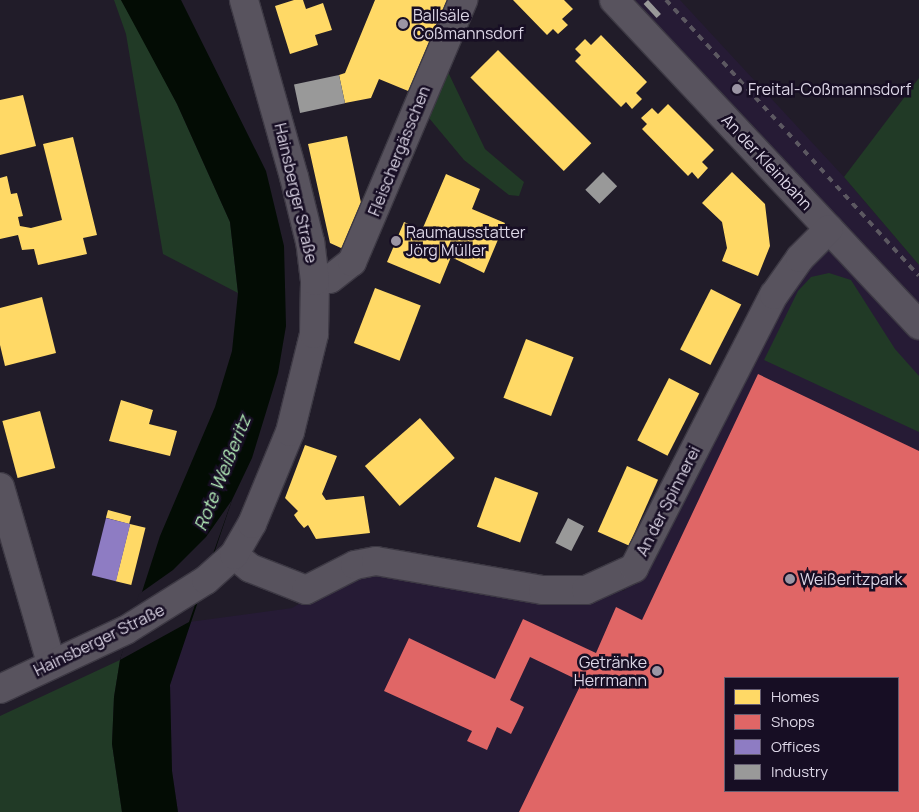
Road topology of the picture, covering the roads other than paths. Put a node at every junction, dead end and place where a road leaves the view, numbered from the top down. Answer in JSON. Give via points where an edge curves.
{"nodes":[{"id":1,"x":244,"y":0,"type":"edge"},
{"id":2,"x":464,"y":0,"type":"edge"},
{"id":3,"x":614,"y":0,"type":"edge"},
{"id":4,"x":829,"y":229,"type":"junction"},
{"id":5,"x":315,"y":280,"type":"junction"},
{"id":6,"x":919,"y":325,"type":"edge"},
{"id":7,"x":0,"y":487,"type":"edge"},
{"id":8,"x":234,"y":555,"type":"junction"},
{"id":9,"x":51,"y":664,"type":"junction"},
{"id":10,"x":0,"y":689,"type":"edge"}],
"edges":[{"from":1,"to":5,"type":"street","name":"Hainsberger Straße","via":[[294,177],[310,242]]},
{"from":2,"to":5,"type":"street","name":"Fleischergässchen","via":[[352,262],[330,279]]},
{"from":3,"to":4,"type":"street","name":"An der Kleinbahn"},
{"from":4,"to":6,"type":"street","name":"An der Kleinbahn"},
{"from":4,"to":8,"type":"street","name":"An der Spinnerei","via":[[800,258],[774,295],[634,568],[586,590],[543,590],[376,561],[355,565],[306,590],[250,568]]},
{"from":5,"to":8,"type":"street","name":"Hainsberger Straße","via":[[314,334],[290,432],[252,524]]},
{"from":7,"to":9,"type":"street"},
{"from":8,"to":9,"type":"street","name":"Hainsberger Straße","via":[[206,580],[126,630]]},
{"from":9,"to":10,"type":"street","name":"Hainsberger Straße"}]}
